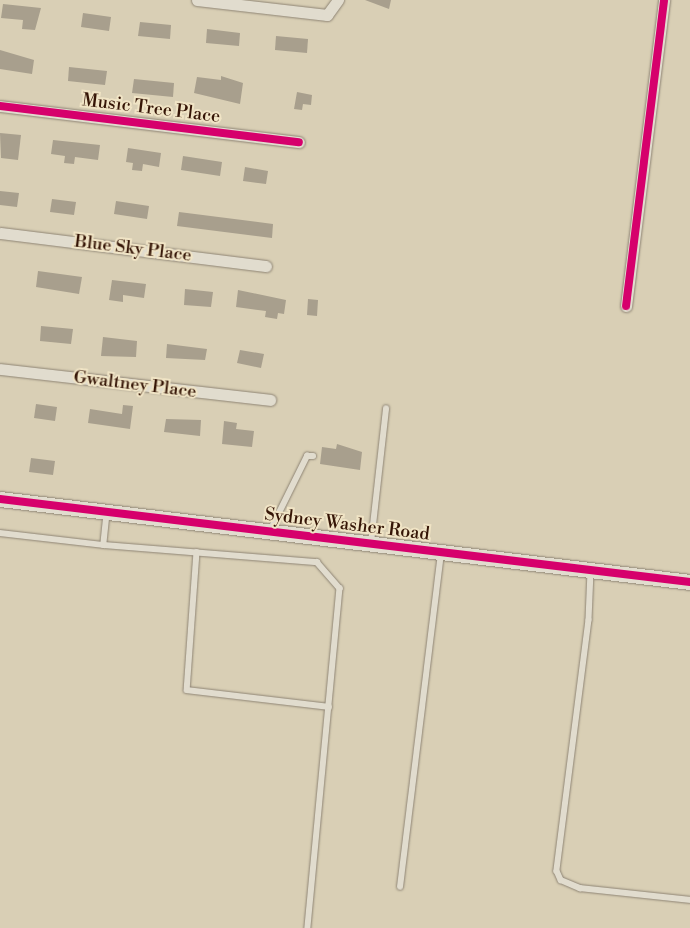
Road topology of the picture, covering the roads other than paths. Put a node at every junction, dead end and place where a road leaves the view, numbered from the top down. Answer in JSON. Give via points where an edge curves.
{"nodes":[{"id":1,"x":196,"y":0,"type":"edge"},
{"id":2,"x":338,"y":0,"type":"edge"},
{"id":3,"x":664,"y":0,"type":"edge"},
{"id":4,"x":0,"y":106,"type":"edge"},
{"id":5,"x":299,"y":142,"type":"dead end"},
{"id":6,"x":0,"y":233,"type":"edge"},
{"id":7,"x":266,"y":266,"type":"dead end"},
{"id":8,"x":626,"y":306,"type":"dead end"},
{"id":9,"x":0,"y":369,"type":"edge"},
{"id":10,"x":270,"y":400,"type":"dead end"},
{"id":11,"x":386,"y":409,"type":"dead end"},
{"id":12,"x":314,"y":456,"type":"dead end"},
{"id":13,"x":0,"y":499,"type":"edge"},
{"id":14,"x":108,"y":512,"type":"junction"},
{"id":15,"x":270,"y":531,"type":"junction"},
{"id":16,"x":0,"y":533,"type":"edge"},
{"id":17,"x":371,"y":543,"type":"junction"},
{"id":18,"x":104,"y":545,"type":"junction"},
{"id":19,"x":197,"y":552,"type":"junction"},
{"id":20,"x":441,"y":552,"type":"junction"},
{"id":21,"x":591,"y":570,"type":"junction"},
{"id":22,"x":690,"y":582,"type":"edge"},
{"id":23,"x":329,"y":707,"type":"junction"},
{"id":24,"x":400,"y":887,"type":"dead end"},
{"id":25,"x":690,"y":900,"type":"edge"},
{"id":26,"x":308,"y":928,"type":"edge"}],
"edges":[{"from":1,"to":2,"type":"street","via":[[327,15]]},
{"from":3,"to":8,"type":"street"},
{"from":4,"to":5,"type":"street","name":"Music Tree Place"},
{"from":6,"to":7,"type":"street","name":"Blue Sky Place"},
{"from":9,"to":10,"type":"street","name":"Gwaltney Place"},
{"from":11,"to":17,"type":"lane"},
{"from":12,"to":15,"type":"lane","via":[[307,456]]},
{"from":13,"to":14,"type":"street","name":"Sydney Washer Road"},
{"from":14,"to":15,"type":"street","name":"Sydney Washer Road"},
{"from":14,"to":18,"type":"lane"},
{"from":15,"to":17,"type":"street","name":"Sydney Washer Road"},
{"from":16,"to":18,"type":"lane"},
{"from":17,"to":20,"type":"street","name":"Sydney Washer Road"},
{"from":18,"to":19,"type":"lane"},
{"from":19,"to":23,"type":"lane","via":[[317,562],[340,588]]},
{"from":19,"to":23,"type":"lane","via":[[187,690]]},
{"from":20,"to":21,"type":"street","name":"Sydney Washer Road"},
{"from":20,"to":24,"type":"lane"},
{"from":21,"to":22,"type":"street","name":"Sydney Washer Road"},
{"from":21,"to":25,"type":"lane","via":[[589,620],[557,871],[561,880],[580,888]]},
{"from":23,"to":26,"type":"lane"}]}
